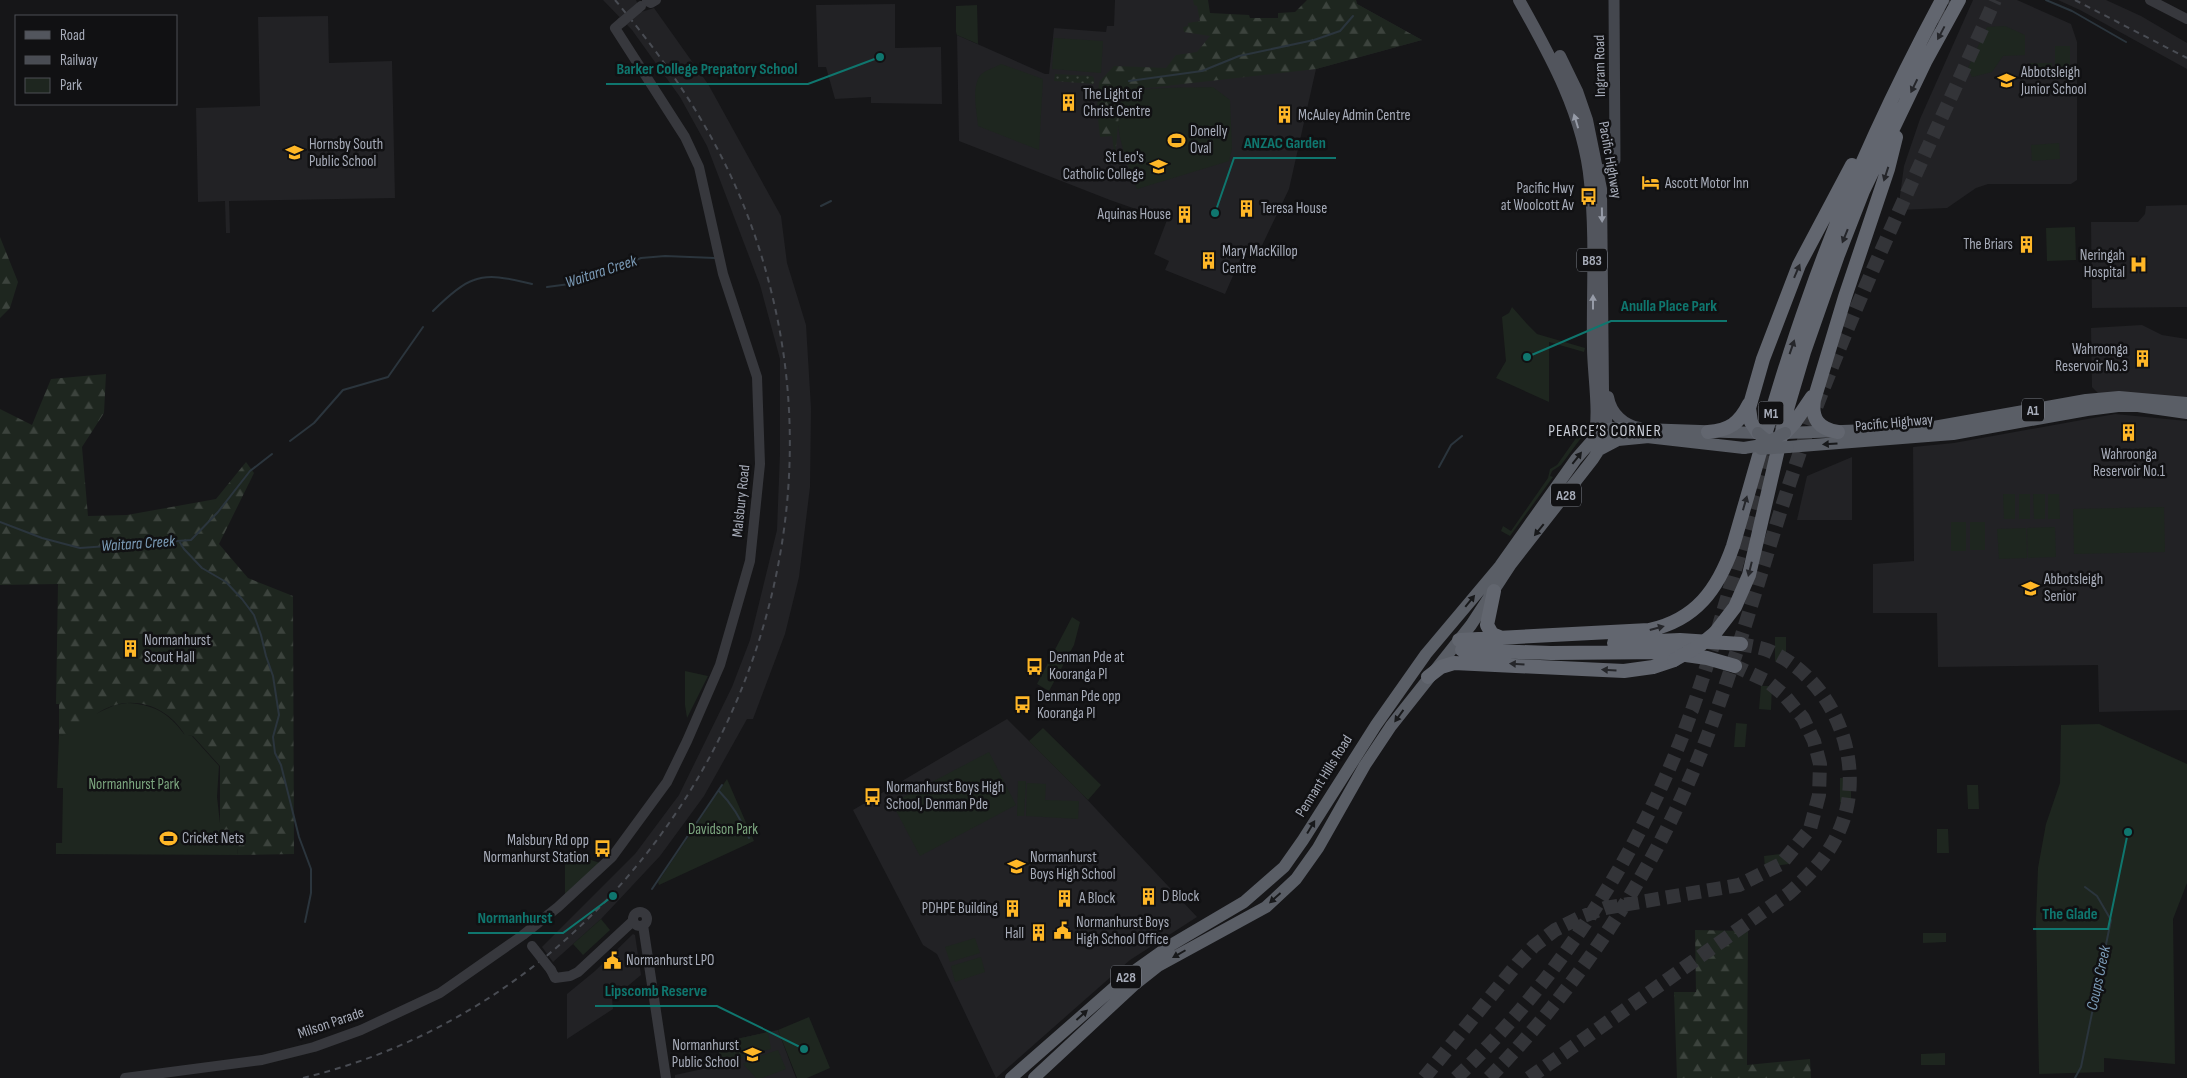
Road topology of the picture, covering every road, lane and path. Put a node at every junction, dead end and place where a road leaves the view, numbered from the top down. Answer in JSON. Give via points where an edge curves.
{"nodes":[{"id":1,"x":1519,"y":0,"type":"edge"},
{"id":2,"x":1528,"y":0,"type":"edge"},
{"id":3,"x":1614,"y":0,"type":"edge"},
{"id":4,"x":1942,"y":0,"type":"edge"},
{"id":5,"x":1959,"y":0,"type":"edge"},
{"id":6,"x":2150,"y":0,"type":"edge"},
{"id":7,"x":648,"y":2,"type":"edge"},
{"id":8,"x":2187,"y":19,"type":"edge"},
{"id":9,"x":1924,"y":33,"type":"junction"},
{"id":10,"x":1902,"y":110,"type":"junction"},
{"id":11,"x":1593,"y":170,"type":"junction"},
{"id":12,"x":1604,"y":368,"type":"junction"},
{"id":13,"x":1816,"y":390,"type":"junction"},
{"id":14,"x":2187,"y":403,"type":"edge"},
{"id":15,"x":1749,"y":404,"type":"junction"},
{"id":16,"x":2187,"y":413,"type":"edge"},
{"id":17,"x":1602,"y":427,"type":"junction"},
{"id":18,"x":1752,"y":430,"type":"junction"},
{"id":19,"x":1708,"y":432,"type":"junction"},
{"id":20,"x":1838,"y":432,"type":"junction"},
{"id":21,"x":1644,"y":433,"type":"junction"},
{"id":22,"x":1790,"y":438,"type":"junction"},
{"id":23,"x":1770,"y":442,"type":"junction"},
{"id":24,"x":1744,"y":448,"type":"junction"},
{"id":25,"x":1597,"y":452,"type":"junction"},
{"id":26,"x":1494,"y":591,"type":"junction"},
{"id":27,"x":1448,"y":628,"type":"junction"},
{"id":28,"x":1509,"y":639,"type":"junction"},
{"id":29,"x":1741,"y":644,"type":"tunnel mouth"},
{"id":30,"x":1456,"y":645,"type":"junction"},
{"id":31,"x":1735,"y":666,"type":"tunnel mouth"},
{"id":32,"x":1428,"y":677,"type":"junction"},
{"id":33,"x":1405,"y":684,"type":"junction"},
{"id":34,"x":523,"y":935,"type":"junction"},
{"id":35,"x":125,"y":1078,"type":"edge"},
{"id":36,"x":666,"y":1078,"type":"edge"},
{"id":37,"x":1011,"y":1078,"type":"edge"},
{"id":38,"x":1034,"y":1078,"type":"edge"}],
"edges":[{"from":11,"to":1,"type":"main road","name":"Pacific Highway","number":"B83","one_way":true,"via":[[1557,69]]},
{"from":2,"to":11,"type":"main road","name":"Pacific Highway","number":"B83","via":[[1577,91],[1587,120]]},
{"from":3,"to":11,"type":"main road","name":"Ingram Road","via":[[1615,157],[1608,169]]},
{"from":4,"to":9,"type":"highway","number":"M1"},
{"from":5,"to":10,"type":"highway","number":"M1","one_way":true},
{"from":6,"to":8,"type":"street"},
{"from":7,"to":34,"type":"street","name":"Malsbury Road","bridge":true,"via":[[618,25],[685,137],[699,167],[723,274],[757,377],[760,464],[750,561],[720,665],[667,782],[612,857]]},
{"from":15,"to":9,"type":"highway","number":"M1","one_way":true,"via":[[1766,350],[1800,265],[1895,81]]},
{"from":28,"to":9,"type":"highway","number":"M1","one_way":true,"via":[[1626,633],[1659,628],[1687,614],[1710,593],[1733,546],[1781,382],[1849,192]]},
{"from":10,"to":13,"type":"highway","number":"M1","one_way":true,"via":[[1888,169]]},
{"from":10,"to":32,"type":"highway","number":"M1","one_way":true,"bridge":true,"via":[[1863,191],[1806,345],[1788,406],[1749,575],[1735,607],[1715,632],[1699,646],[1653,667],[1624,671],[1454,663],[1441,667]]},
{"from":11,"to":12,"type":"main road","name":"Pacific Highway","number":"B83","one_way":true,"via":[[1602,210]]},
{"from":17,"to":11,"type":"main road","name":"Pacific Highway","number":"B83","one_way":true,"via":[[1593,358]]},
{"from":12,"to":17,"type":"main road","name":"Pacific Highway","number":"B83"},
{"from":12,"to":21,"type":"main road","via":[[1608,400],[1613,411]]},
{"from":13,"to":20,"type":"highway","number":"M1","via":[[1812,409],[1814,419],[1823,428]]},
{"from":13,"to":22,"type":"highway","number":"M1"},
{"from":14,"to":20,"type":"highway","name":"Pacific Highway","number":"A1","via":[[2138,398],[2086,400],[1943,426]]},
{"from":15,"to":18,"type":"highway","number":"M1"},
{"from":15,"to":19,"type":"highway","number":"M1","via":[[1734,425]]},
{"from":16,"to":22,"type":"highway","name":"Pacific Highway","number":"A1","one_way":true,"via":[[2118,406],[1936,436]]},
{"from":17,"to":21,"type":"highway","name":"Pacific Highway"},
{"from":17,"to":25,"type":"highway","number":"A28"},
{"from":27,"to":17,"type":"highway","name":"Pennant Hills Road","number":"A28","one_way":true,"via":[[1500,566]]},
{"from":18,"to":19,"type":"highway","name":"Pacific Highway"},
{"from":18,"to":22,"type":"highway","name":"Pacific Highway","bridge":true},
{"from":18,"to":23,"type":"highway","number":"M1","bridge":true},
{"from":19,"to":21,"type":"highway","name":"Pacific Highway"},
{"from":20,"to":22,"type":"highway","name":"Pacific Highway"},
{"from":21,"to":24,"type":"highway","name":"Pacific Highway"},
{"from":21,"to":25,"type":"highway","via":[[1615,440]]},
{"from":22,"to":23,"type":"highway","number":"M1","bridge":true},
{"from":22,"to":24,"type":"highway","name":"Pacific Highway","bridge":true,"via":[[1765,450]]},
{"from":23,"to":24,"type":"highway","bridge":true},
{"from":25,"to":26,"type":"highway","number":"A28","one_way":true},
{"from":26,"to":28,"type":"highway","via":[[1487,625],[1493,635]]},
{"from":26,"to":30,"type":"highway","number":"A28"},
{"from":27,"to":30,"type":"highway"},
{"from":27,"to":33,"type":"highway","name":"Pennant Hills Road","number":"A28"},
{"from":28,"to":29,"type":"highway","via":[[1586,643],[1680,640]]},
{"from":28,"to":30,"type":"highway","number":"M1"},
{"from":30,"to":31,"type":"highway","via":[[1551,653],[1664,652]]},
{"from":30,"to":32,"type":"highway","name":"Pennant Hills Road","number":"A28","via":[[1455,652]]},
{"from":30,"to":33,"type":"highway","via":[[1442,647]]},
{"from":32,"to":38,"type":"highway","name":"Pennant Hills Road","number":"A28","one_way":true,"via":[[1365,765],[1318,848],[1292,882],[1266,906],[1158,966]]},
{"from":37,"to":33,"type":"highway","name":"Pennant Hills Road","number":"A28","one_way":true,"via":[[1126,977],[1171,945],[1244,902],[1284,867]]},
{"from":34,"to":35,"type":"street","name":"Milson Parade","via":[[440,993],[361,1030],[262,1060]]},
{"from":34,"to":36,"type":"street","bridge":true,"via":[[553,974],[570,976],[638,923]]}]}
